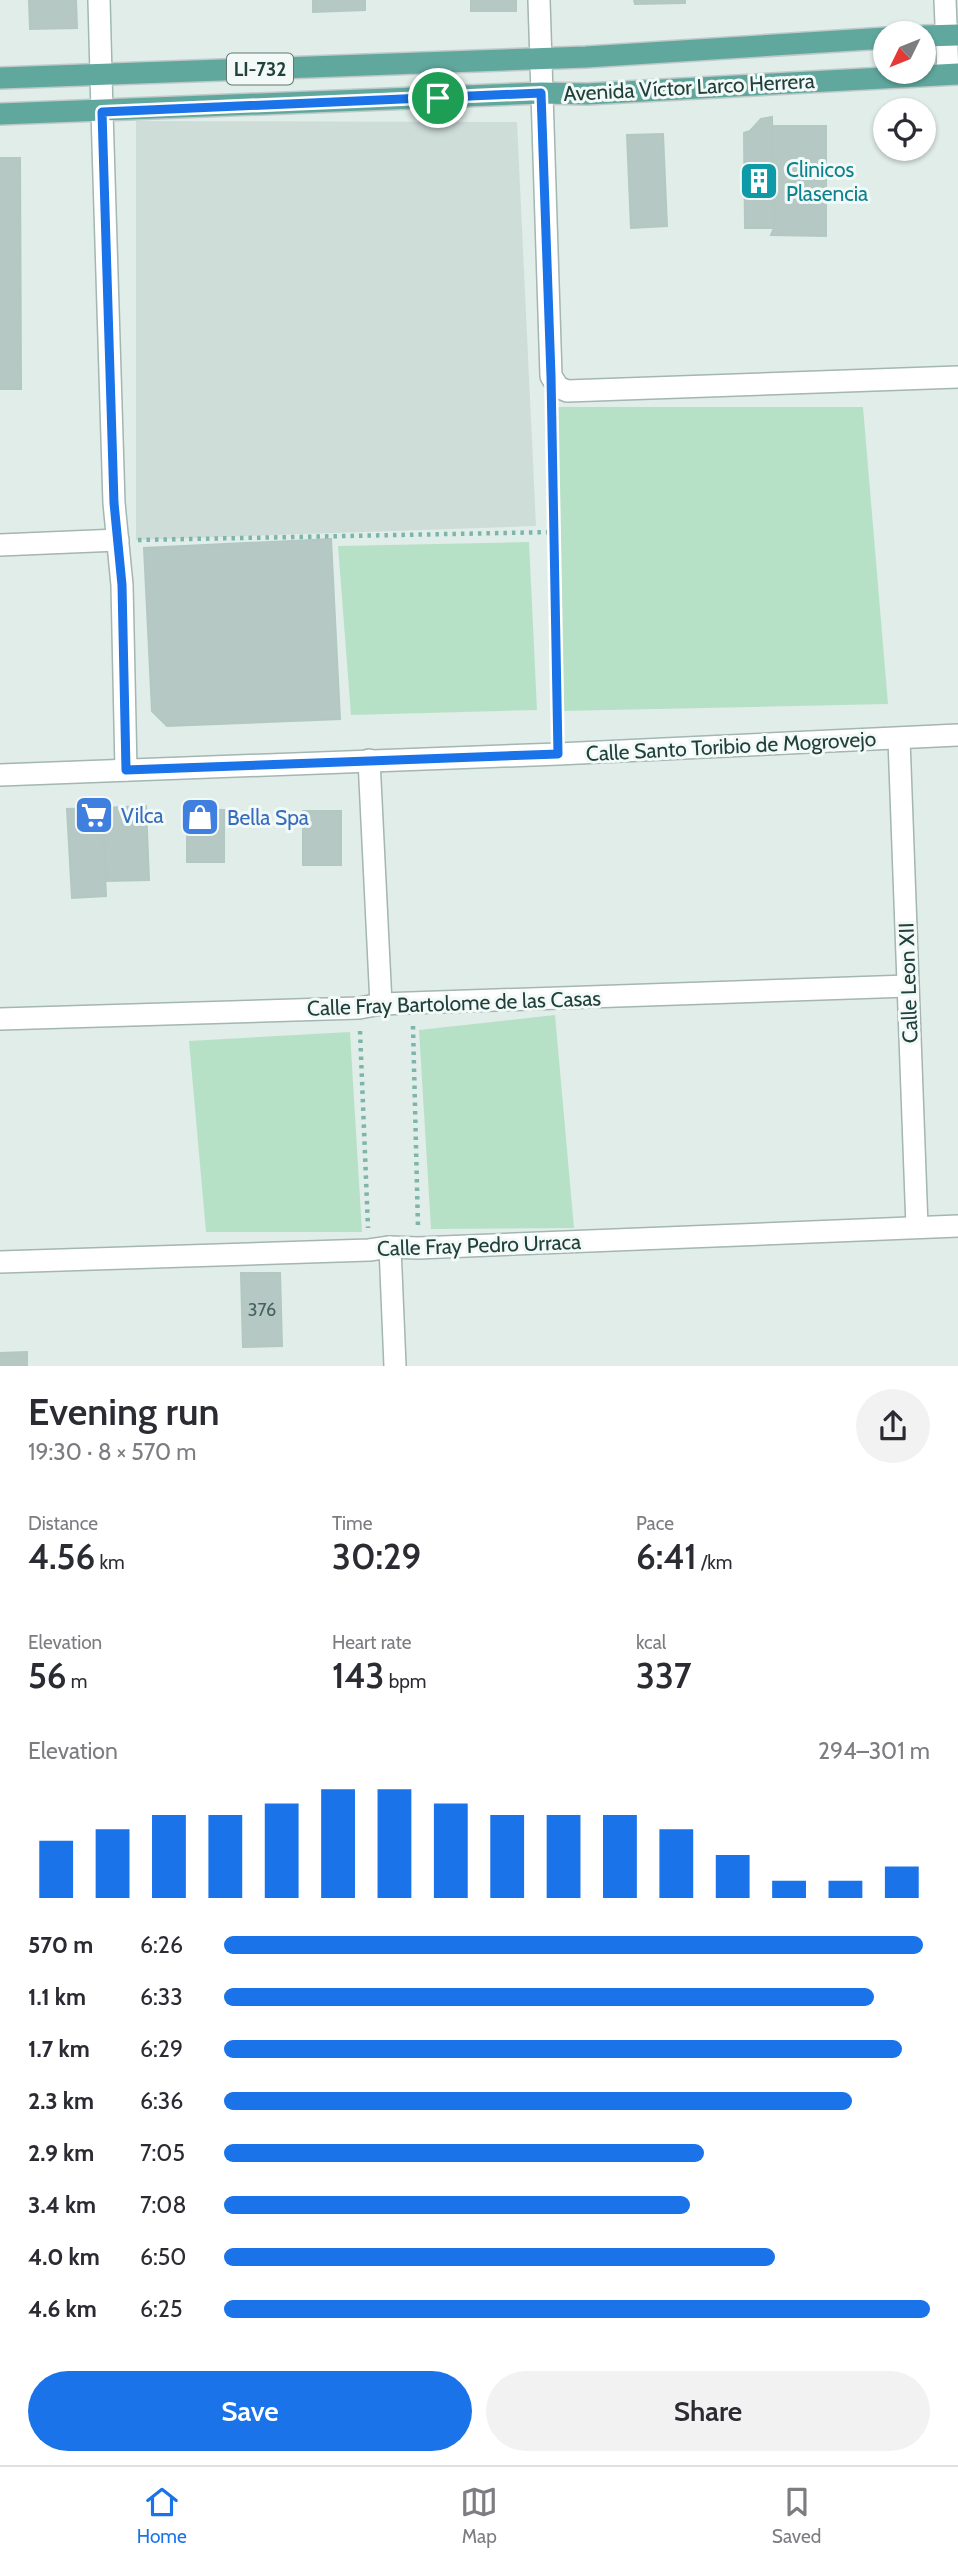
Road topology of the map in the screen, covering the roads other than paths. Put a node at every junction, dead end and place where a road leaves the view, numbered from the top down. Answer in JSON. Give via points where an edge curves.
{"nodes":[{"id":1,"x":99,"y":0,"type":"edge"},
{"id":2,"x":539,"y":0,"type":"edge"},
{"id":3,"x":945,"y":0,"type":"edge"},
{"id":4,"x":952,"y":35,"type":"edge"},
{"id":5,"x":873,"y":39,"type":"edge"},
{"id":6,"x":540,"y":58,"type":"junction"},
{"id":7,"x":953,"y":74,"type":"edge"},
{"id":8,"x":101,"y":76,"type":"junction"},
{"id":9,"x":0,"y":79,"type":"edge"},
{"id":10,"x":541,"y":93,"type":"junction"},
{"id":11,"x":102,"y":112,"type":"junction"},
{"id":12,"x":0,"y":114,"type":"edge"},
{"id":13,"x":958,"y":377,"type":"edge"},
{"id":14,"x":118,"y":541,"type":"junction"},
{"id":15,"x":0,"y":545,"type":"edge"},
{"id":16,"x":958,"y":735,"type":"edge"},
{"id":17,"x":899,"y":739,"type":"junction"},
{"id":18,"x":369,"y":760,"type":"junction"},
{"id":19,"x":126,"y":770,"type":"junction"},
{"id":20,"x":0,"y":775,"type":"edge"},
{"id":21,"x":908,"y":986,"type":"junction"},
{"id":22,"x":381,"y":1004,"type":"junction"},
{"id":23,"x":0,"y":1018,"type":"edge"},
{"id":24,"x":958,"y":1226,"type":"edge"},
{"id":25,"x":916,"y":1227,"type":"junction"},
{"id":26,"x":380,"y":1248,"type":"junction"},
{"id":27,"x":0,"y":1262,"type":"edge"},
{"id":28,"x":395,"y":1366,"type":"edge"}],
"edges":[{"from":1,"to":8,"type":"street"},
{"from":2,"to":6,"type":"street"},
{"from":3,"to":4,"type":"street"},
{"from":4,"to":7,"type":"street"},
{"from":5,"to":6,"type":"main road","name":"Avenida Víctor Larco Herrera","number":"LI-732"},
{"from":6,"to":8,"type":"main road","name":"Avenida Víctor Larco Herrera","number":"LI-732"},
{"from":6,"to":10,"type":"street"},
{"from":7,"to":10,"type":"main road","name":"Avenida Víctor Larco Herrera","number":"LI-732"},
{"from":8,"to":9,"type":"main road","name":"Avenida Víctor Larco Herrera","number":"LI-732"},
{"from":8,"to":11,"type":"street"},
{"from":10,"to":11,"type":"main road","name":"Avenida Víctor Larco Herrera","number":"LI-732"},
{"from":10,"to":13,"type":"street","via":[[551,376],[558,387],[567,391]]},
{"from":11,"to":12,"type":"main road","name":"Avenida Víctor Larco Herrera","number":"LI-732"},
{"from":11,"to":14,"type":"street"},
{"from":14,"to":15,"type":"street"},
{"from":14,"to":19,"type":"street"},
{"from":16,"to":17,"type":"street","name":"Calle Santo Toribio de Mogrovejo"},
{"from":17,"to":18,"type":"street","name":"Calle Santo Toribio de Mogrovejo"},
{"from":17,"to":21,"type":"street","name":"Calle Leon XII"},
{"from":18,"to":19,"type":"street","name":"Calle Santo Toribio de Mogrovejo"},
{"from":18,"to":22,"type":"street"},
{"from":19,"to":20,"type":"street","name":"Calle Santo Toribio de Mogrovejo"},
{"from":21,"to":22,"type":"street","name":"Calle Fray Bartolome de las Casas"},
{"from":21,"to":25,"type":"street","name":"Calle Leon XII"},
{"from":22,"to":23,"type":"street","name":"Calle Fray Bartolome de las Casas"},
{"from":24,"to":25,"type":"street","name":"Calle Fray Pedro Urraca"},
{"from":25,"to":26,"type":"street","name":"Calle Fray Pedro Urraca"},
{"from":26,"to":27,"type":"street","name":"Calle Fray Pedro Urraca"},
{"from":26,"to":28,"type":"street"}]}
